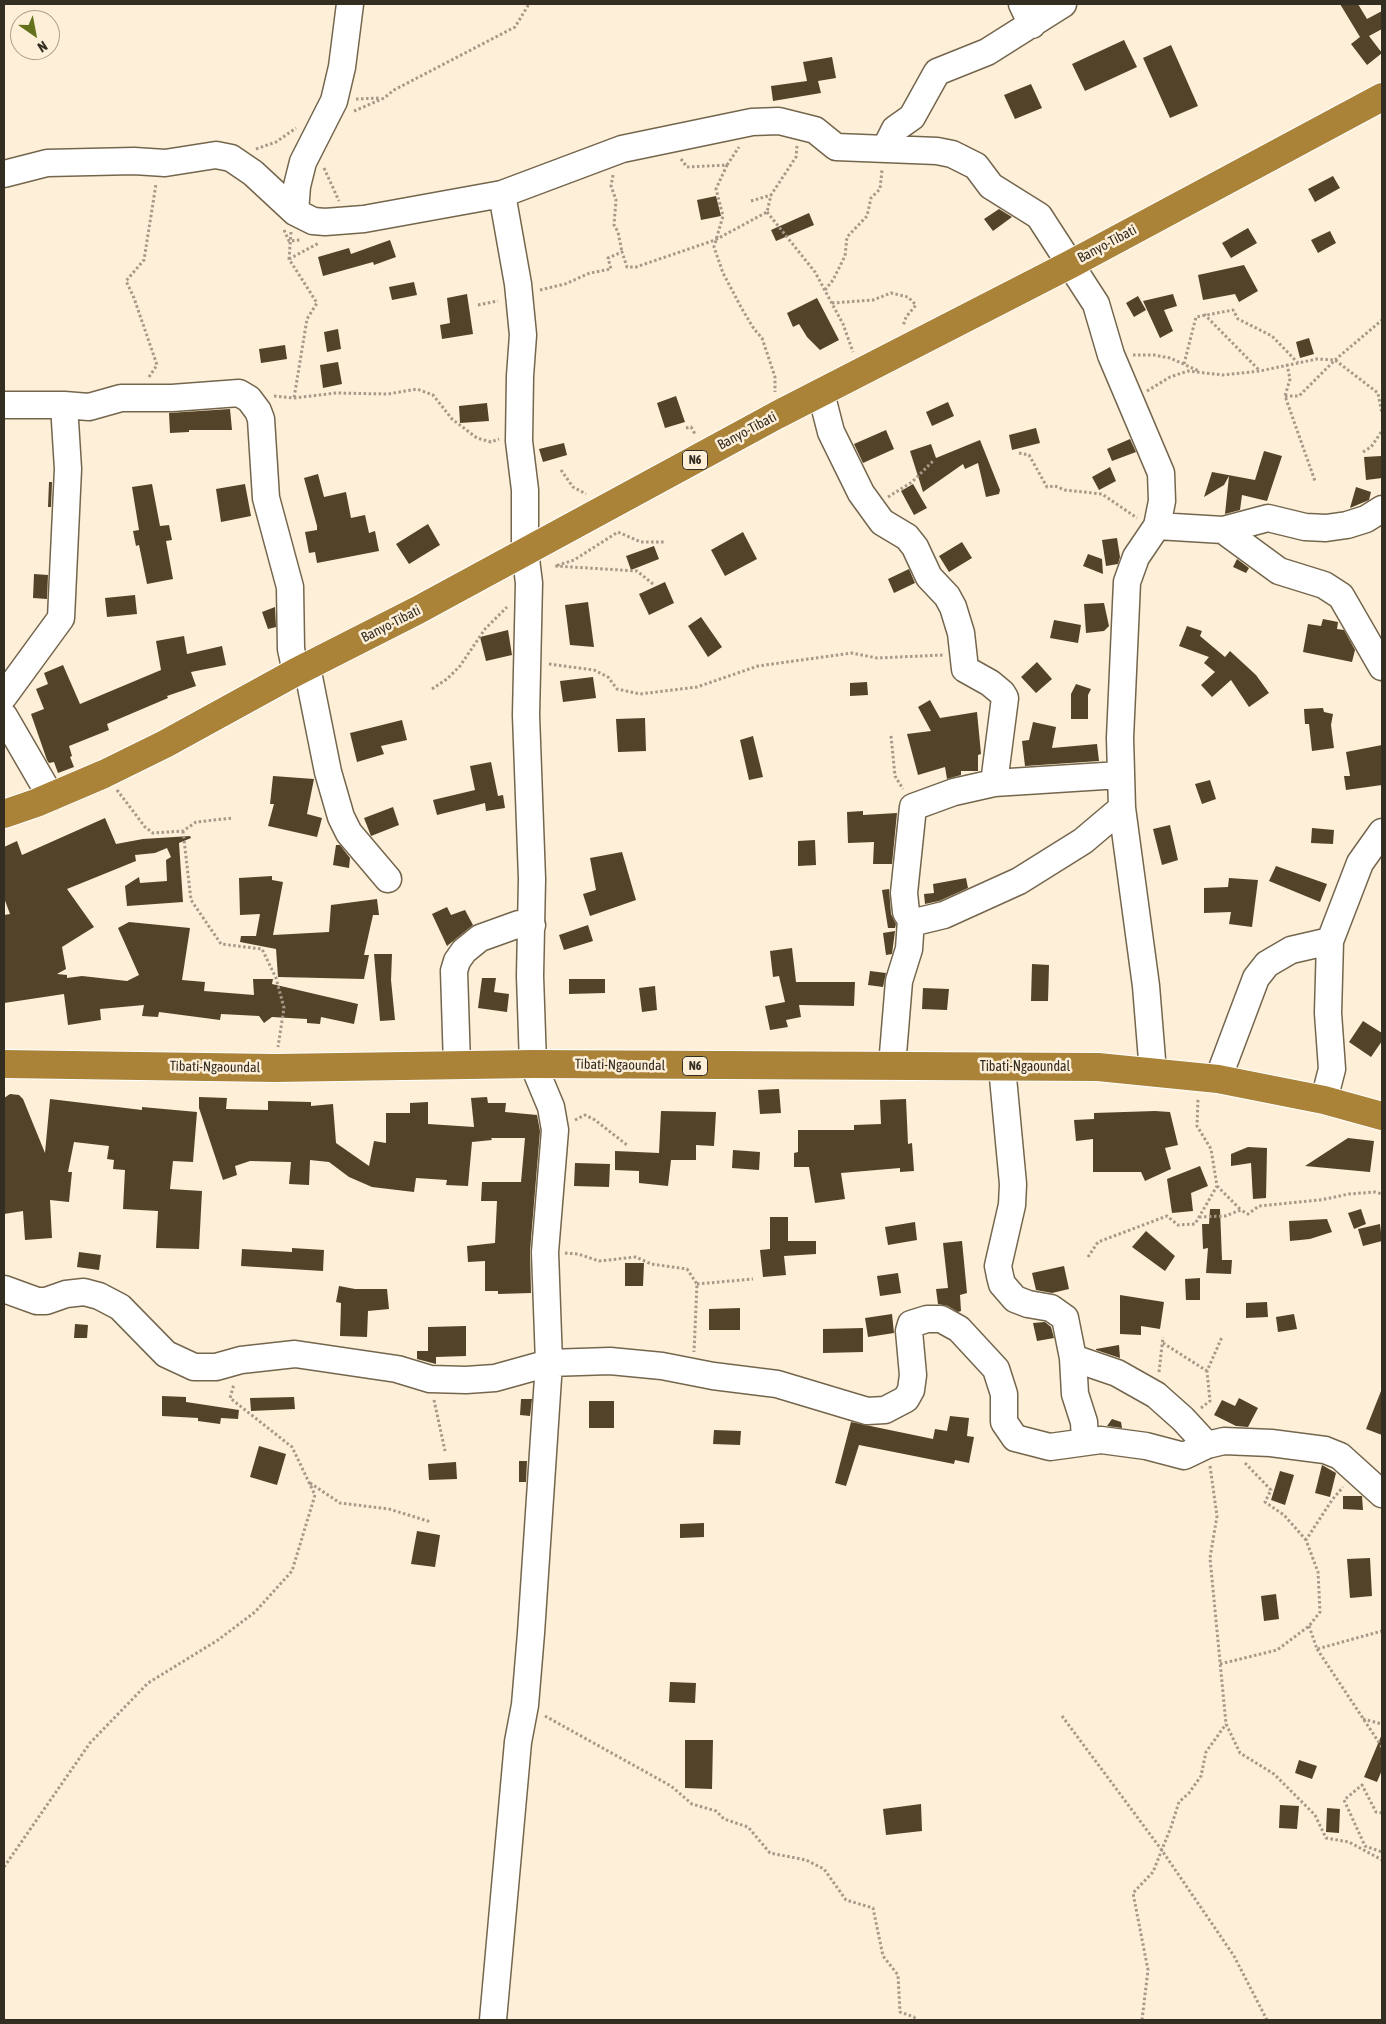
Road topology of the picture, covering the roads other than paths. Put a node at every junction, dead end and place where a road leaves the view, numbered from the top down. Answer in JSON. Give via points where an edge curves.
{"nodes":[{"id":1,"x":350,"y":4,"type":"edge"},
{"id":2,"x":1063,"y":4,"type":"edge"},
{"id":3,"x":1028,"y":14,"type":"edge"},
{"id":4,"x":1382,"y":97,"type":"edge"},
{"id":5,"x":885,"y":150,"type":"junction"},
{"id":6,"x":4,"y":174,"type":"edge"},
{"id":7,"x":502,"y":194,"type":"junction"},
{"id":8,"x":295,"y":212,"type":"junction"},
{"id":9,"x":1071,"y":264,"type":"junction"},
{"id":10,"x":821,"y":394,"type":"junction"},
{"id":11,"x":4,"y":405,"type":"edge"},
{"id":12,"x":64,"y":405,"type":"junction"},
{"id":13,"x":1382,"y":509,"type":"edge"},
{"id":14,"x":1157,"y":526,"type":"junction"},
{"id":15,"x":1223,"y":530,"type":"junction"},
{"id":16,"x":525,"y":551,"type":"junction"},
{"id":17,"x":1382,"y":667,"type":"edge"},
{"id":18,"x":301,"y":670,"type":"junction"},
{"id":19,"x":4,"y":696,"type":"edge"},
{"id":20,"x":4,"y":716,"type":"edge"},
{"id":21,"x":1120,"y":775,"type":"junction"},
{"id":22,"x":994,"y":783,"type":"junction"},
{"id":23,"x":51,"y":797,"type":"junction"},
{"id":24,"x":1122,"y":808,"type":"junction"},
{"id":25,"x":4,"y":814,"type":"edge"},
{"id":26,"x":1382,"y":832,"type":"edge"},
{"id":27,"x":388,"y":878,"type":"dead end"},
{"id":28,"x":911,"y":920,"type":"junction"},
{"id":29,"x":532,"y":925,"type":"junction"},
{"id":30,"x":1330,"y":941,"type":"junction"},
{"id":31,"x":4,"y":1064,"type":"edge"},
{"id":32,"x":533,"y":1064,"type":"junction"},
{"id":33,"x":457,"y":1065,"type":"junction"},
{"id":34,"x":892,"y":1066,"type":"junction"},
{"id":35,"x":1002,"y":1067,"type":"junction"},
{"id":36,"x":1154,"y":1072,"type":"junction"},
{"id":37,"x":1208,"y":1078,"type":"junction"},
{"id":38,"x":1324,"y":1100,"type":"junction"},
{"id":39,"x":1382,"y":1116,"type":"edge"},
{"id":40,"x":4,"y":1289,"type":"edge"},
{"id":41,"x":1073,"y":1358,"type":"junction"},
{"id":42,"x":549,"y":1363,"type":"junction"},
{"id":43,"x":1085,"y":1441,"type":"junction"},
{"id":44,"x":1215,"y":1443,"type":"junction"},
{"id":45,"x":1382,"y":1494,"type":"edge"},
{"id":46,"x":493,"y":2020,"type":"edge"}],
"edges":[{"from":1,"to":8,"type":"street","via":[[334,100],[310,132],[297,186]]},
{"from":2,"to":3,"type":"street"},
{"from":3,"to":5,"type":"street","via":[[987,52],[937,72],[912,117],[894,129]]},
{"from":4,"to":9,"type":"highway","name":"Banyo-Tibati","number":"N6"},
{"from":5,"to":7,"type":"street","via":[[836,147],[815,130],[779,121],[752,122],[622,149]]},
{"from":5,"to":9,"type":"street","via":[[937,151],[952,154],[976,166],[991,186],[1038,216]]},
{"from":6,"to":8,"type":"street","via":[[47,163],[75,161],[165,163],[209,156],[232,158]]},
{"from":7,"to":8,"type":"street","via":[[349,221],[313,221]]},
{"from":7,"to":16,"type":"street","via":[[523,335],[519,441],[525,490]]},
{"from":9,"to":10,"type":"highway","name":"Banyo-Tibati","number":"N6"},
{"from":9,"to":14,"type":"street","via":[[1096,304],[1111,355],[1161,473],[1162,501]]},
{"from":10,"to":16,"type":"highway","name":"Banyo-Tibati","number":"N6"},
{"from":10,"to":22,"type":"street","via":[[831,432],[871,508],[882,522],[907,537],[929,577],[953,607],[964,652],[964,668],[990,683],[1005,698]]},
{"from":11,"to":12,"type":"street"},
{"from":12,"to":18,"type":"street","via":[[89,407],[115,398],[239,393],[249,400],[261,420],[266,498],[290,587],[290,649]]},
{"from":12,"to":19,"type":"street","via":[[68,469],[61,618]]},
{"from":13,"to":15,"type":"street","via":[[1347,525],[1317,528],[1268,518]]},
{"from":14,"to":15,"type":"street"},
{"from":14,"to":21,"type":"street","via":[[1136,557],[1127,582]]},
{"from":15,"to":17,"type":"street","via":[[1279,571],[1324,585],[1340,596]]},
{"from":16,"to":18,"type":"highway","name":"Banyo-Tibati","number":"N6"},
{"from":16,"to":29,"type":"street","via":[[529,583],[526,662]]},
{"from":18,"to":23,"type":"highway","name":"Banyo-Tibati","number":"N6","via":[[165,744]]},
{"from":18,"to":27,"type":"street","via":[[341,816],[349,833]]},
{"from":20,"to":23,"type":"street"},
{"from":21,"to":22,"type":"street"},
{"from":21,"to":24,"type":"street"},
{"from":22,"to":28,"type":"street","via":[[954,792],[913,807],[904,893],[906,912]]},
{"from":23,"to":25,"type":"highway","name":"Banyo-Tibati","number":"N6"},
{"from":24,"to":28,"type":"street","via":[[1083,841],[1019,881],[944,916],[916,922]]},
{"from":24,"to":36,"type":"street"},
{"from":26,"to":30,"type":"street","via":[[1360,863]]},
{"from":28,"to":34,"type":"street","via":[[909,949],[896,1003]]},
{"from":29,"to":32,"type":"street"},
{"from":29,"to":33,"type":"street","via":[[519,924],[480,938],[457,961],[454,972]]},
{"from":30,"to":37,"type":"street","via":[[1291,950],[1266,964],[1256,978]]},
{"from":30,"to":38,"type":"street","via":[[1328,1013],[1332,1069]]},
{"from":31,"to":33,"type":"highway","name":"Tibati-Ngaoundal","number":"N6","via":[[275,1068]]},
{"from":32,"to":33,"type":"highway","name":"Tibati-Ngaoundal","number":"N6"},
{"from":32,"to":34,"type":"highway","name":"Tibati-Ngaoundal","number":"N6"},
{"from":32,"to":42,"type":"street","via":[[551,1107],[554,1130],[545,1252]]},
{"from":34,"to":35,"type":"highway","name":"Tibati-Ngaoundal","number":"N6"},
{"from":35,"to":36,"type":"highway","name":"Tibati-Ngaoundal","number":"N6","via":[[1098,1067]]},
{"from":35,"to":41,"type":"street","via":[[1013,1184],[1012,1205],[998,1266],[1000,1276],[1002,1284],[1015,1298],[1051,1308],[1065,1318]]},
{"from":36,"to":37,"type":"highway","name":"Tibati-Ngaoundal","number":"N6"},
{"from":37,"to":38,"type":"highway","name":"Tibati-Ngaoundal","number":"N6"},
{"from":38,"to":39,"type":"highway","name":"Tibati-Ngaoundal","number":"N6"},
{"from":40,"to":42,"type":"street","via":[[37,1301],[84,1292],[99,1296],[120,1306],[166,1354],[194,1367],[216,1367],[241,1360],[294,1354],[397,1369],[430,1379],[466,1380],[495,1378]]},
{"from":41,"to":43,"type":"street","via":[[1075,1394],[1084,1422]]},
{"from":41,"to":44,"type":"street","via":[[1117,1373],[1156,1395]]},
{"from":42,"to":43,"type":"street","via":[[610,1361],[662,1366],[778,1384],[868,1411],[885,1410],[897,1406],[911,1390],[911,1324],[941,1319],[959,1329],[996,1369],[1004,1394],[1004,1422],[1015,1438],[1050,1447]]},
{"from":42,"to":46,"type":"street","via":[[525,1705],[518,1742]]},
{"from":43,"to":44,"type":"street","via":[[1146,1446],[1184,1456]]},
{"from":44,"to":45,"type":"street","via":[[1271,1443],[1325,1450],[1340,1456]]}]}
